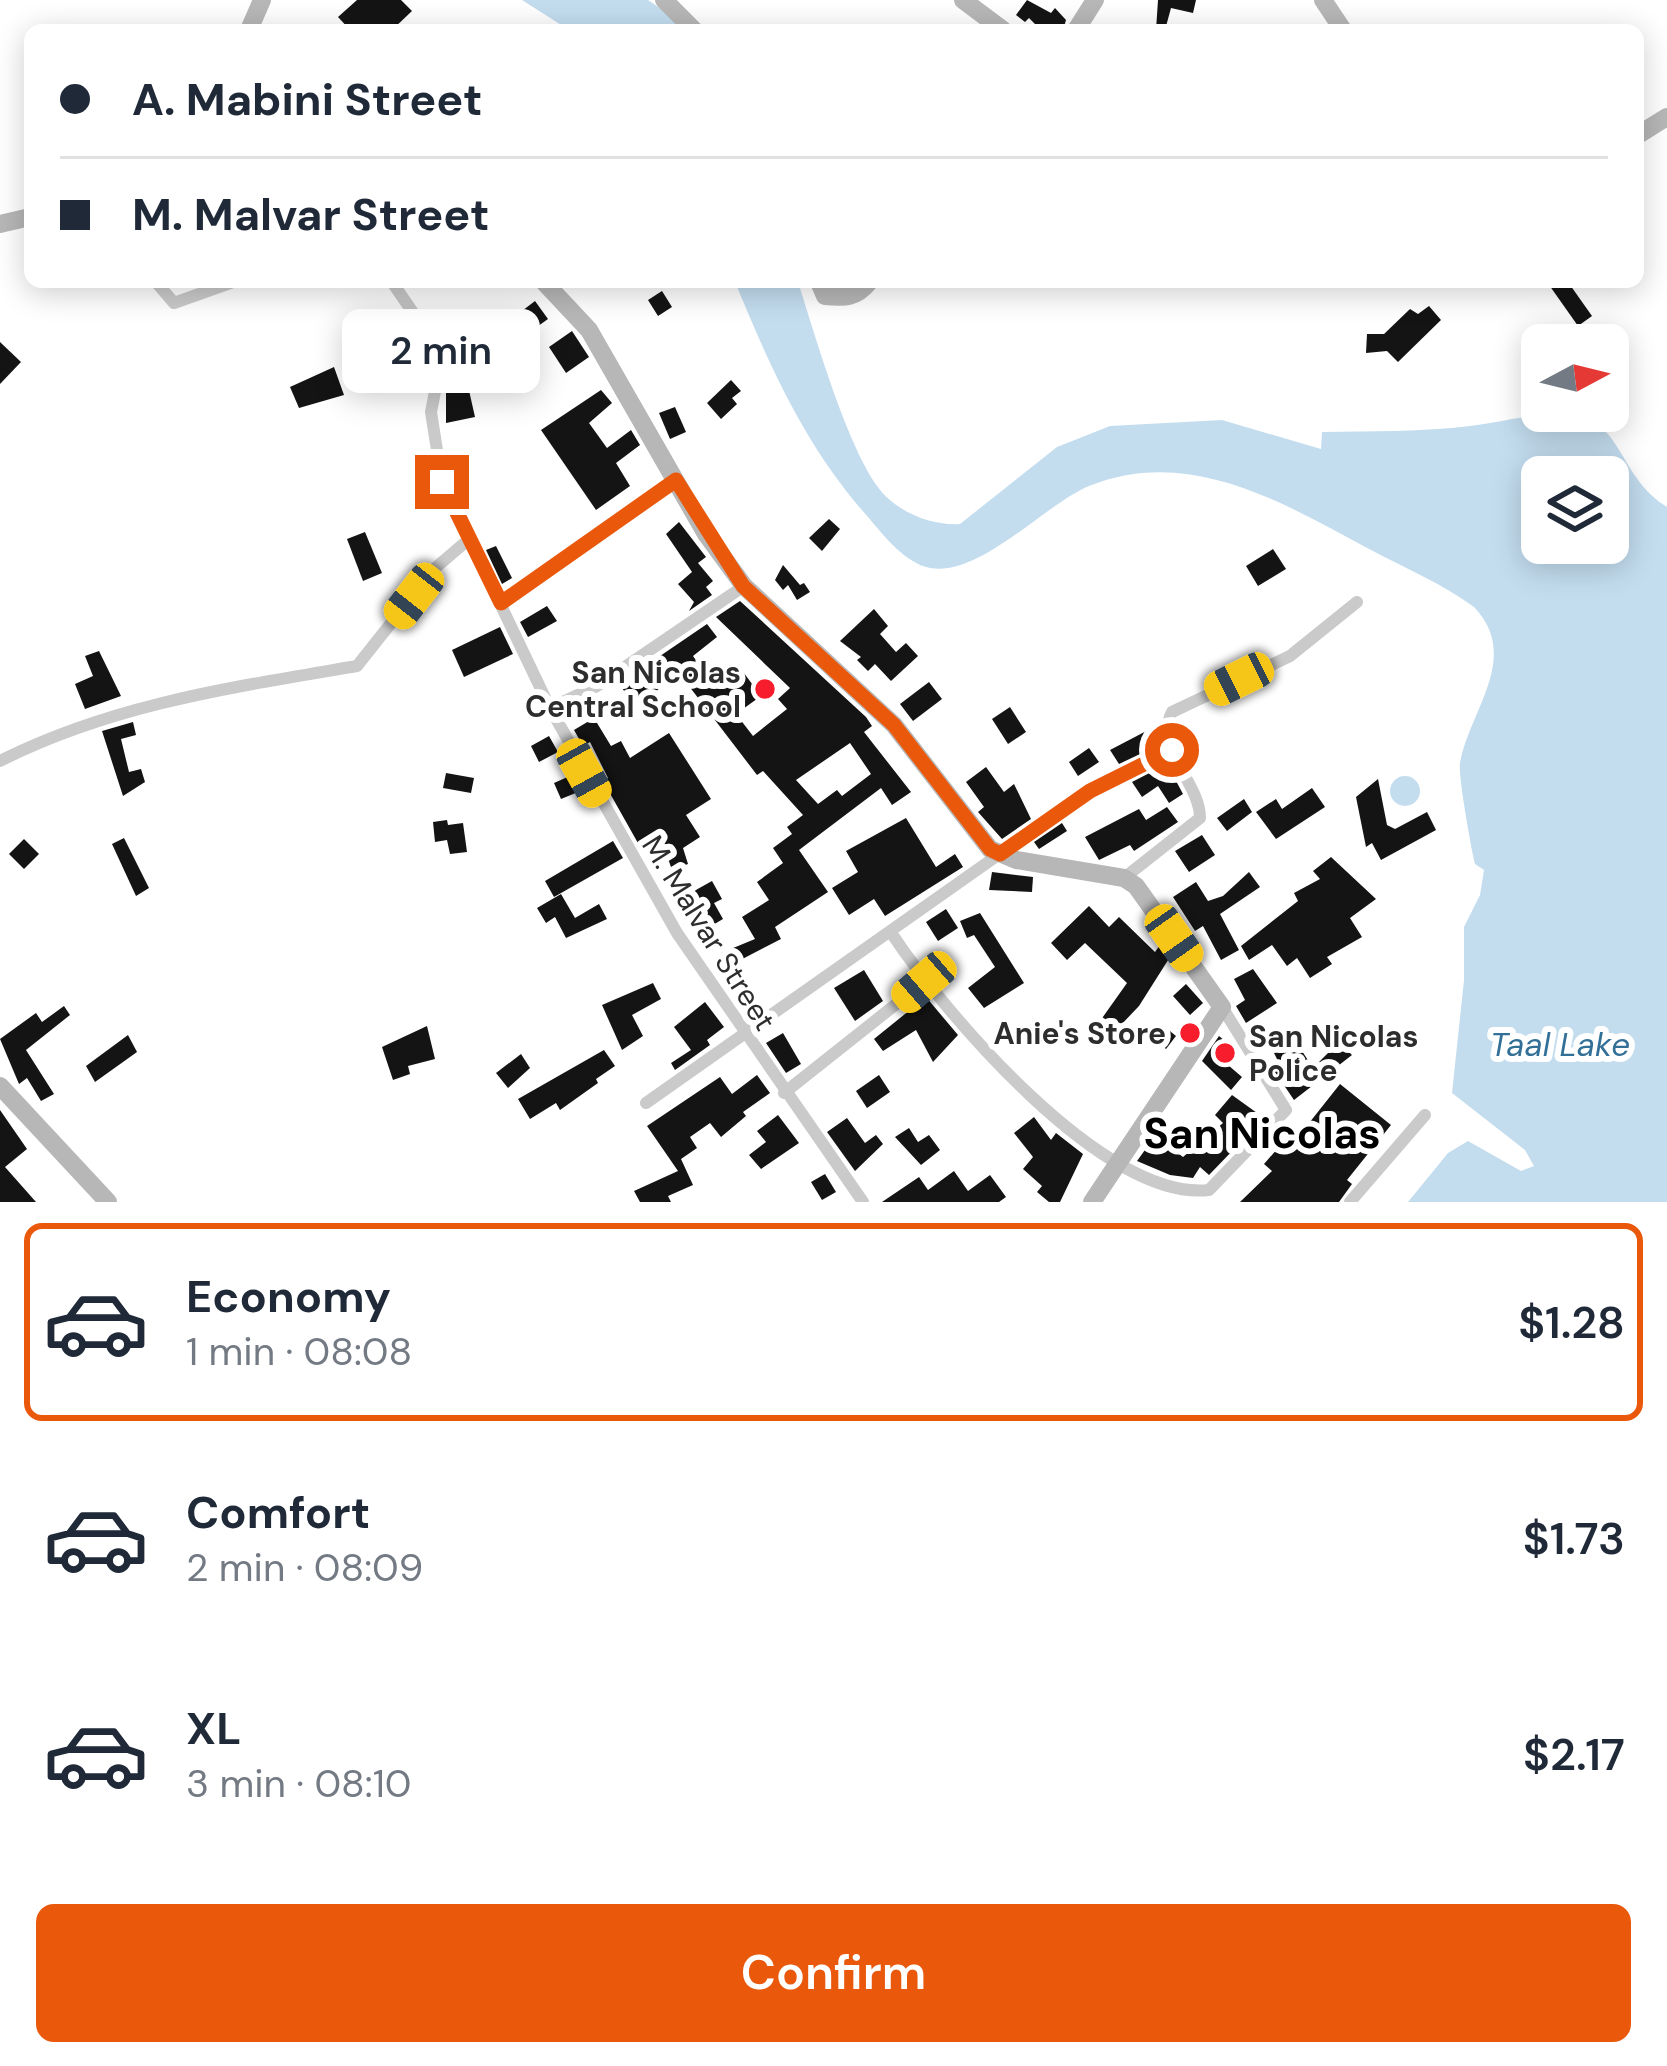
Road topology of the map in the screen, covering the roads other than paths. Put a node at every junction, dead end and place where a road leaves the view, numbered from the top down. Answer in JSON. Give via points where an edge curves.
{"nodes":[{"id":1,"x":664,"y":0,"type":"edge"},
{"id":2,"x":963,"y":0,"type":"edge"},
{"id":3,"x":688,"y":24,"type":"edge"},
{"id":4,"x":995,"y":24,"type":"edge"},
{"id":5,"x":161,"y":288,"type":"edge"},
{"id":6,"x":216,"y":288,"type":"edge"},
{"id":7,"x":396,"y":288,"type":"edge"},
{"id":8,"x":550,"y":288,"type":"edge"},
{"id":9,"x":822,"y":288,"type":"edge"},
{"id":10,"x":864,"y":288,"type":"edge"},
{"id":11,"x":676,"y":480,"type":"junction"},
{"id":12,"x":468,"y":539,"type":"junction"},
{"id":13,"x":743,"y":586,"type":"junction"},
{"id":14,"x":1358,"y":602,"type":"dead end"},
{"id":15,"x":501,"y":603,"type":"junction"},
{"id":16,"x":550,"y":708,"type":"junction"},
{"id":17,"x":1172,"y":750,"type":"junction"},
{"id":18,"x":0,"y":761,"type":"edge"},
{"id":19,"x":1000,"y":854,"type":"junction"},
{"id":20,"x":1124,"y":878,"type":"junction"},
{"id":21,"x":892,"y":934,"type":"junction"},
{"id":22,"x":924,"y":982,"type":"junction"},
{"id":23,"x":1222,"y":1007,"type":"junction"},
{"id":24,"x":745,"y":1037,"type":"junction"},
{"id":25,"x":0,"y":1086,"type":"edge"},
{"id":26,"x":784,"y":1093,"type":"junction"},
{"id":27,"x":646,"y":1103,"type":"dead end"},
{"id":28,"x":1425,"y":1115,"type":"dead end"},
{"id":29,"x":1113,"y":1167,"type":"junction"},
{"id":30,"x":108,"y":1202,"type":"edge"},
{"id":31,"x":862,"y":1202,"type":"edge"},
{"id":32,"x":1092,"y":1202,"type":"edge"},
{"id":33,"x":1350,"y":1202,"type":"edge"}],
"edges":[{"from":1,"to":3,"type":"main road"},
{"from":2,"to":4,"type":"main road"},
{"from":5,"to":6,"type":"street","via":[[174,303]]},
{"from":7,"to":12,"type":"street","name":"M. Malvar Street","via":[[440,366],[431,412]]},
{"from":8,"to":11,"type":"main road","via":[[589,330]]},
{"from":9,"to":10,"type":"main road","via":[[843,298]]},
{"from":11,"to":13,"type":"main road"},
{"from":11,"to":15,"type":"street"},
{"from":12,"to":15,"type":"street","name":"M. Malvar Street"},
{"from":12,"to":18,"type":"street","via":[[357,666],[138,706]]},
{"from":13,"to":16,"type":"street","via":[[598,686]]},
{"from":13,"to":19,"type":"main road","via":[[894,725]]},
{"from":14,"to":17,"type":"street","via":[[1290,656],[1172,712]]},
{"from":15,"to":16,"type":"street","name":"M. Malvar Street"},
{"from":16,"to":24,"type":"street","name":"M. Malvar Street","via":[[638,870]]},
{"from":17,"to":19,"type":"street","via":[[1090,791]]},
{"from":17,"to":20,"type":"street","via":[[1201,818]]},
{"from":19,"to":20,"type":"main road"},
{"from":19,"to":21,"type":"street"},
{"from":20,"to":23,"type":"main road"},
{"from":21,"to":22,"type":"street"},
{"from":21,"to":24,"type":"street"},
{"from":22,"to":26,"type":"street"},
{"from":22,"to":29,"type":"street","via":[[1008,1078]]},
{"from":23,"to":29,"type":"main road"},
{"from":23,"to":29,"type":"street","via":[[1286,1110],[1209,1190],[1160,1192]]},
{"from":24,"to":26,"type":"street","name":"M. Malvar Street"},
{"from":24,"to":27,"type":"street"},
{"from":25,"to":30,"type":"main road"},
{"from":26,"to":31,"type":"street","name":"M. Malvar Street"},
{"from":28,"to":33,"type":"street"},
{"from":29,"to":32,"type":"main road"}]}
